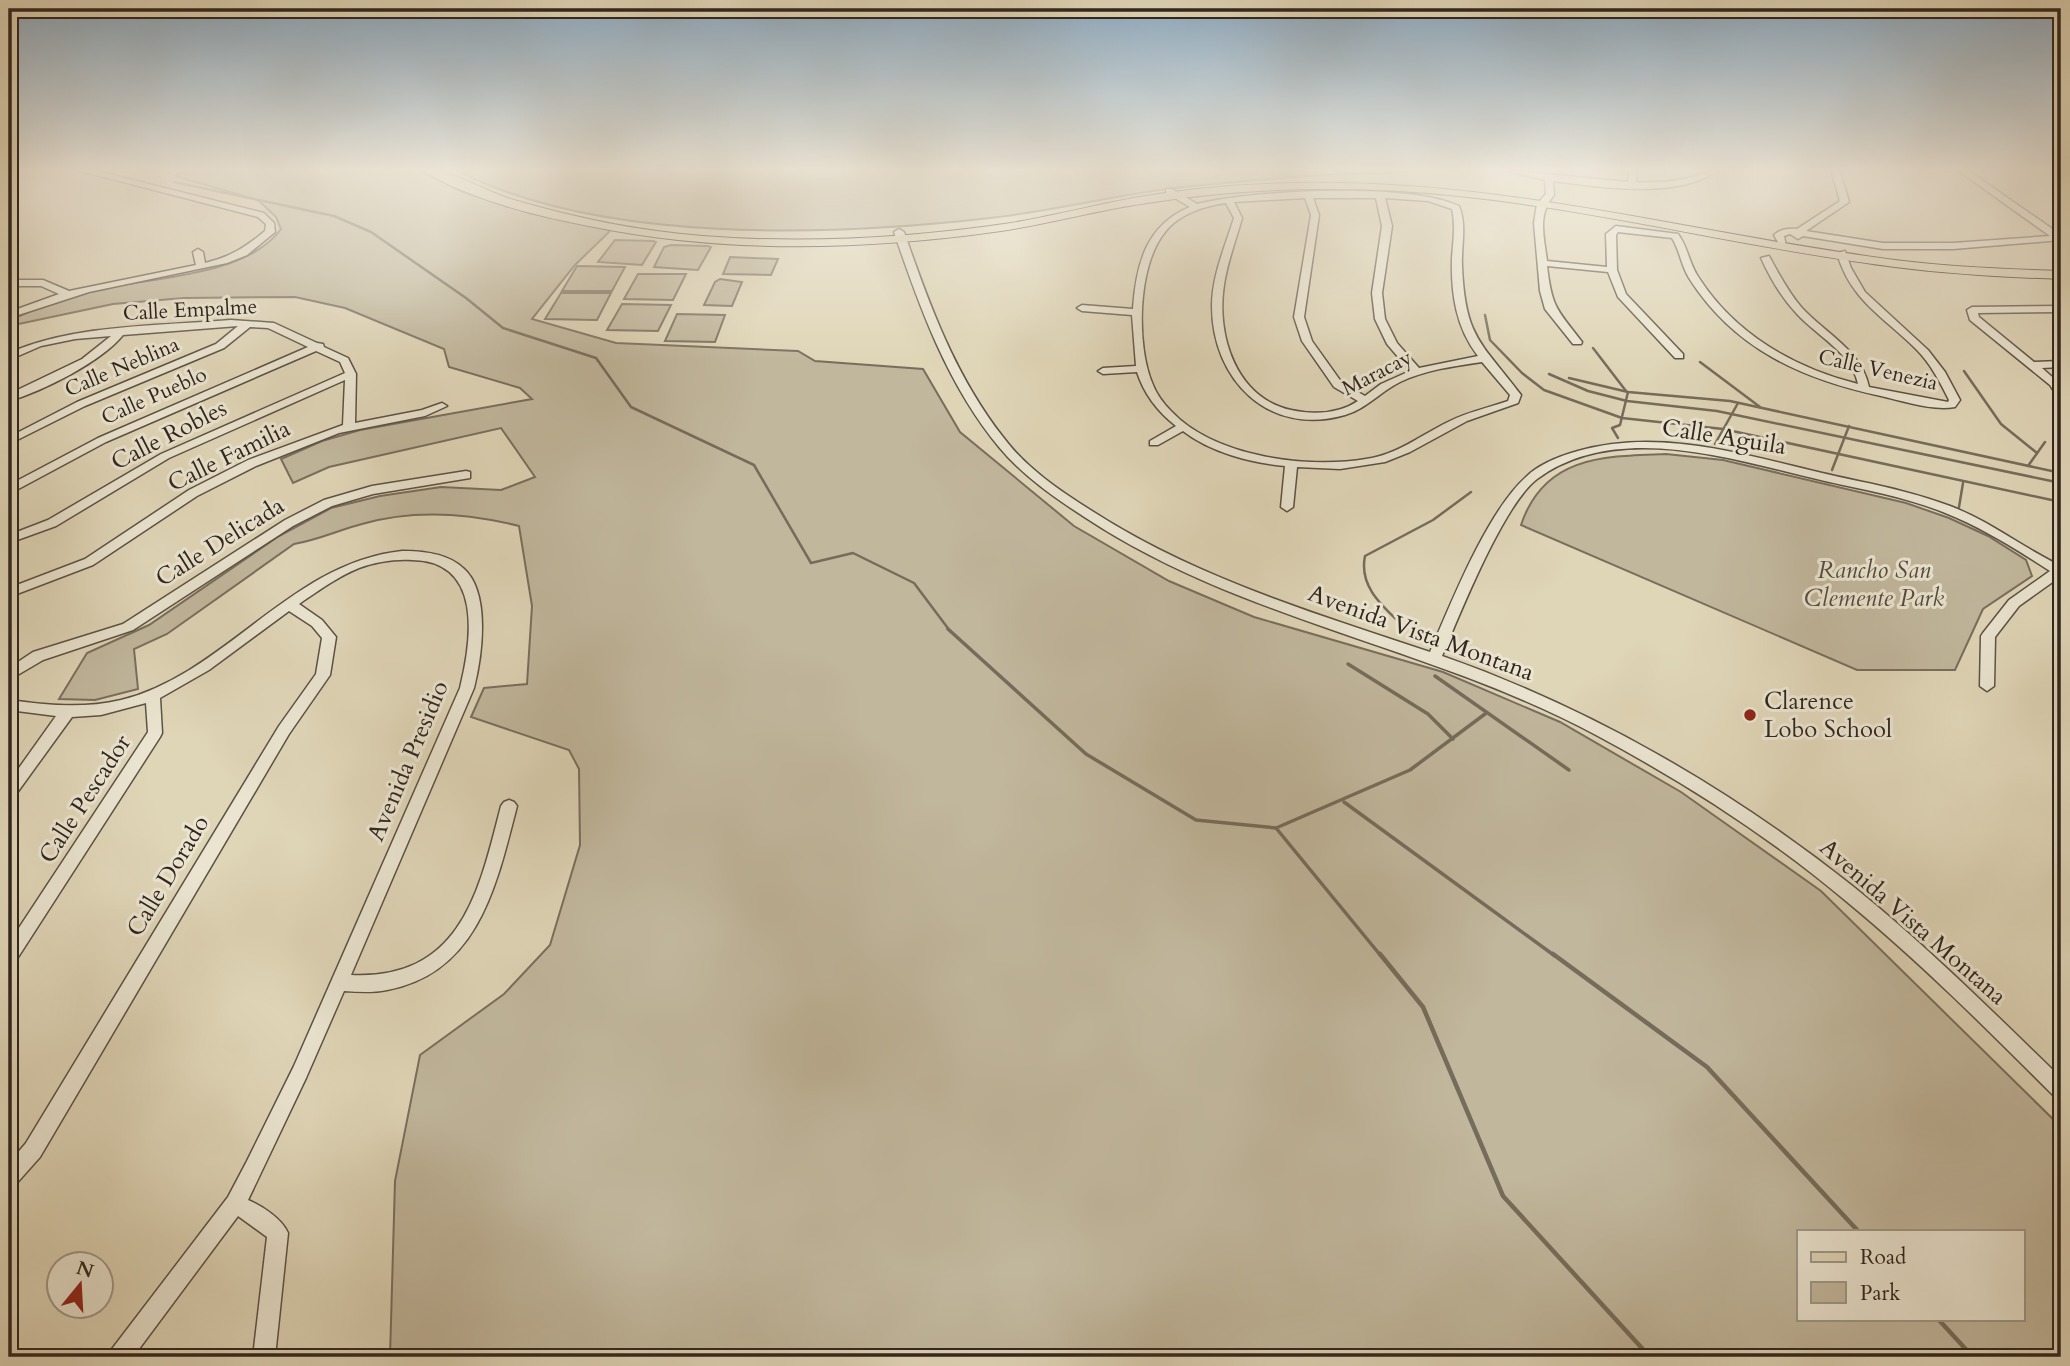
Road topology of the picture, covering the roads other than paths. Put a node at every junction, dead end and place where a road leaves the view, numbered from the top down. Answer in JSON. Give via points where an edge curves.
{"nodes":[{"id":1,"x":269,"y":233,"type":"edge"},
{"id":2,"x":664,"y":233,"type":"edge"},
{"id":3,"x":749,"y":233,"type":"edge"},
{"id":4,"x":929,"y":233,"type":"edge"},
{"id":5,"x":1160,"y":233,"type":"edge"},
{"id":6,"x":1234,"y":233,"type":"edge"},
{"id":7,"x":1312,"y":233,"type":"edge"},
{"id":8,"x":1386,"y":233,"type":"edge"},
{"id":9,"x":1458,"y":233,"type":"edge"},
{"id":10,"x":1539,"y":233,"type":"edge"},
{"id":11,"x":1613,"y":233,"type":"edge"},
{"id":12,"x":1648,"y":233,"type":"edge"},
{"id":13,"x":1714,"y":233,"type":"edge"},
{"id":14,"x":1799,"y":233,"type":"edge"},
{"id":15,"x":1806,"y":233,"type":"edge"},
{"id":16,"x":2051,"y":233,"type":"edge"},
{"id":17,"x":900,"y":235,"type":"junction"},
{"id":18,"x":1782,"y":246,"type":"junction"},
{"id":19,"x":198,"y":252,"type":"dead end"},
{"id":20,"x":1842,"y":256,"type":"junction"},
{"id":21,"x":1766,"y":258,"type":"dead end"},
{"id":22,"x":1543,"y":263,"type":"junction"},
{"id":23,"x":201,"y":267,"type":"junction"},
{"id":24,"x":2061,"y":269,"type":"edge"},
{"id":25,"x":1612,"y":271,"type":"junction"},
{"id":26,"x":2061,"y":275,"type":"edge"},
{"id":27,"x":9,"y":283,"type":"edge"},
{"id":28,"x":65,"y":293,"type":"junction"},
{"id":29,"x":1082,"y":308,"type":"dead end"},
{"id":30,"x":2061,"y":309,"type":"edge"},
{"id":31,"x":1137,"y":312,"type":"junction"},
{"id":32,"x":9,"y":315,"type":"edge"},
{"id":33,"x":247,"y":324,"type":"junction"},
{"id":34,"x":121,"y":331,"type":"junction"},
{"id":35,"x":1577,"y":342,"type":"dead end"},
{"id":36,"x":319,"y":346,"type":"junction"},
{"id":37,"x":1679,"y":356,"type":"dead end"},
{"id":38,"x":9,"y":357,"type":"edge"},
{"id":39,"x":1482,"y":359,"type":"junction"},
{"id":40,"x":2031,"y":365,"type":"junction"},
{"id":41,"x":2061,"y":365,"type":"edge"},
{"id":42,"x":1143,"y":369,"type":"junction"},
{"id":43,"x":1103,"y":371,"type":"dead end"},
{"id":44,"x":1416,"y":371,"type":"junction"},
{"id":45,"x":351,"y":374,"type":"junction"},
{"id":46,"x":1864,"y":389,"type":"junction"},
{"id":47,"x":2061,"y":394,"type":"edge"},
{"id":48,"x":9,"y":398,"type":"edge"},
{"id":49,"x":1365,"y":400,"type":"junction"},
{"id":50,"x":442,"y":406,"type":"dead end"},
{"id":51,"x":349,"y":426,"type":"junction"},
{"id":52,"x":1184,"y":426,"type":"junction"},
{"id":53,"x":9,"y":441,"type":"edge"},
{"id":54,"x":1154,"y":443,"type":"dead end"},
{"id":55,"x":1291,"y":464,"type":"junction"},
{"id":56,"x":466,"y":475,"type":"dead end"},
{"id":57,"x":9,"y":490,"type":"edge"},
{"id":58,"x":1287,"y":507,"type":"dead end"},
{"id":59,"x":9,"y":539,"type":"edge"},
{"id":60,"x":2060,"y":571,"type":"edge"},
{"id":61,"x":9,"y":593,"type":"edge"},
{"id":62,"x":290,"y":605,"type":"junction"},
{"id":63,"x":1434,"y":658,"type":"junction"},
{"id":64,"x":9,"y":675,"type":"edge"},
{"id":65,"x":1987,"y":686,"type":"dead end"},
{"id":66,"x":153,"y":694,"type":"junction"},
{"id":67,"x":9,"y":705,"type":"edge"},
{"id":68,"x":66,"y":714,"type":"junction"},
{"id":69,"x":9,"y":793,"type":"edge"},
{"id":70,"x":509,"y":806,"type":"dead end"},
{"id":71,"x":9,"y":957,"type":"edge"},
{"id":72,"x":339,"y":983,"type":"junction"},
{"id":73,"x":2061,"y":1090,"type":"edge"},
{"id":74,"x":9,"y":1177,"type":"edge"},
{"id":75,"x":235,"y":1204,"type":"junction"},
{"id":76,"x":120,"y":1357,"type":"edge"},
{"id":77,"x":264,"y":1357,"type":"edge"}],
"edges":[{"from":1,"to":23,"type":"street","via":[[244,253]]},
{"from":2,"to":17,"type":"main road","via":[[777,242]]},
{"from":3,"to":17,"type":"main road"},
{"from":4,"to":17,"type":"main road"},
{"from":5,"to":31,"type":"street","via":[[1139,290]]},
{"from":6,"to":49,"type":"street","name":"Maracay","via":[[1219,287],[1218,313],[1236,380],[1270,408],[1295,415],[1331,415]]},
{"from":7,"to":49,"type":"street","via":[[1299,317],[1307,341],[1338,385]]},
{"from":8,"to":44,"type":"street","via":[[1377,293],[1380,319],[1392,344]]},
{"from":9,"to":39,"type":"street","via":[[1461,321]]},
{"from":10,"to":22,"type":"street"},
{"from":11,"to":25,"type":"street","name":"Calle Venezia"},
{"from":12,"to":46,"type":"street","name":"Calle Venezia","via":[[1675,236],[1696,281],[1731,323],[1766,354],[1825,380]]},
{"from":13,"to":18,"type":"main road"},
{"from":14,"to":18,"type":"street"},
{"from":15,"to":16,"type":"street","via":[[1883,246],[1953,246],[2059,238]]},
{"from":17,"to":63,"type":"street","name":"Avenida Vista Montana","via":[[965,393],[1001,443],[1051,488],[1102,525],[1203,578]]},
{"from":18,"to":20,"type":"main road"},
{"from":19,"to":23,"type":"street"},
{"from":20,"to":24,"type":"main road"},
{"from":20,"to":26,"type":"main road","via":[[1989,273]]},
{"from":20,"to":46,"type":"street","name":"Calle Venezia","via":[[1854,285],[1921,348],[1943,375],[1955,400],[1951,405],[1936,404]]},
{"from":21,"to":46,"type":"street","via":[[1780,288],[1802,315],[1856,365]]},
{"from":22,"to":25,"type":"street"},
{"from":22,"to":35,"type":"street","via":[[1550,309]]},
{"from":23,"to":28,"type":"street"},
{"from":25,"to":37,"type":"street","name":"Calle Venezia","via":[[1621,295]]},
{"from":27,"to":28,"type":"street","via":[[44,283]]},
{"from":28,"to":32,"type":"street"},
{"from":29,"to":31,"type":"street"},
{"from":30,"to":40,"type":"street","via":[[1972,310],[1974,318]]},
{"from":31,"to":42,"type":"street"},
{"from":33,"to":34,"type":"street","name":"Calle Empalme"},
{"from":33,"to":36,"type":"street","name":"Calle Empalme","via":[[270,326]]},
{"from":33,"to":53,"type":"street","name":"Calle Neblina","via":[[220,346],[81,404]]},
{"from":34,"to":38,"type":"street","name":"Calle Empalme","via":[[38,344]]},
{"from":34,"to":48,"type":"street","via":[[91,358]]},
{"from":36,"to":45,"type":"street","name":"Calle Empalme","via":[[344,360]]},
{"from":36,"to":57,"type":"street","name":"Calle Pueblo","via":[[102,440]]},
{"from":39,"to":44,"type":"street","name":"Maracay"},
{"from":39,"to":55,"type":"street","via":[[1516,397],[1513,403],[1462,419],[1393,457],[1366,463]]},
{"from":40,"to":41,"type":"street"},
{"from":40,"to":47,"type":"street"},
{"from":42,"to":43,"type":"street"},
{"from":42,"to":52,"type":"street","via":[[1150,391]]},
{"from":44,"to":49,"type":"street","name":"Maracay"},
{"from":45,"to":51,"type":"street"},
{"from":45,"to":59,"type":"street","name":"Calle Robles","via":[[165,456],[52,523]]},
{"from":50,"to":51,"type":"street","name":"Calle Familia"},
{"from":51,"to":61,"type":"street","name":"Calle Familia","via":[[219,479],[89,562]]},
{"from":52,"to":54,"type":"street"},
{"from":52,"to":55,"type":"street","via":[[1251,457]]},
{"from":55,"to":58,"type":"street"},
{"from":56,"to":64,"type":"street","name":"Calle Delicada","via":[[372,490],[328,503],[289,523],[128,627],[38,656]]},
{"from":60,"to":63,"type":"street","name":"Calle Aguila","via":[[1962,515],[1903,495],[1703,450],[1621,447],[1569,458],[1531,478],[1518,491]]},
{"from":60,"to":65,"type":"street","via":[[2014,603],[1988,636]]},
{"from":62,"to":66,"type":"street","name":"Avenida Presidio","via":[[193,674]]},
{"from":62,"to":72,"type":"street","name":"Avenida Presidio","via":[[343,571],[402,555],[450,564],[466,577],[474,597],[472,673],[467,688]]},
{"from":62,"to":74,"type":"street","name":"Calle Dorado","via":[[329,637],[323,676],[284,730],[33,1150]]},
{"from":63,"to":73,"type":"street","name":"Avenida Vista Montana","via":[[1620,741],[1754,823],[1820,870],[1908,946]]},
{"from":66,"to":68,"type":"street","name":"Avenida Presidio","via":[[107,709]]},
{"from":66,"to":71,"type":"street","name":"Calle Pescador","via":[[155,733]]},
{"from":67,"to":68,"type":"street","name":"Avenida Presidio"},
{"from":68,"to":69,"type":"street"},
{"from":70,"to":72,"type":"street","via":[[481,906],[461,940],[429,966],[392,982]]},
{"from":72,"to":75,"type":"street","name":"Avenida Presidio"},
{"from":75,"to":76,"type":"street","name":"Avenida Presidio"},
{"from":75,"to":77,"type":"street","via":[[278,1233]]}]}
